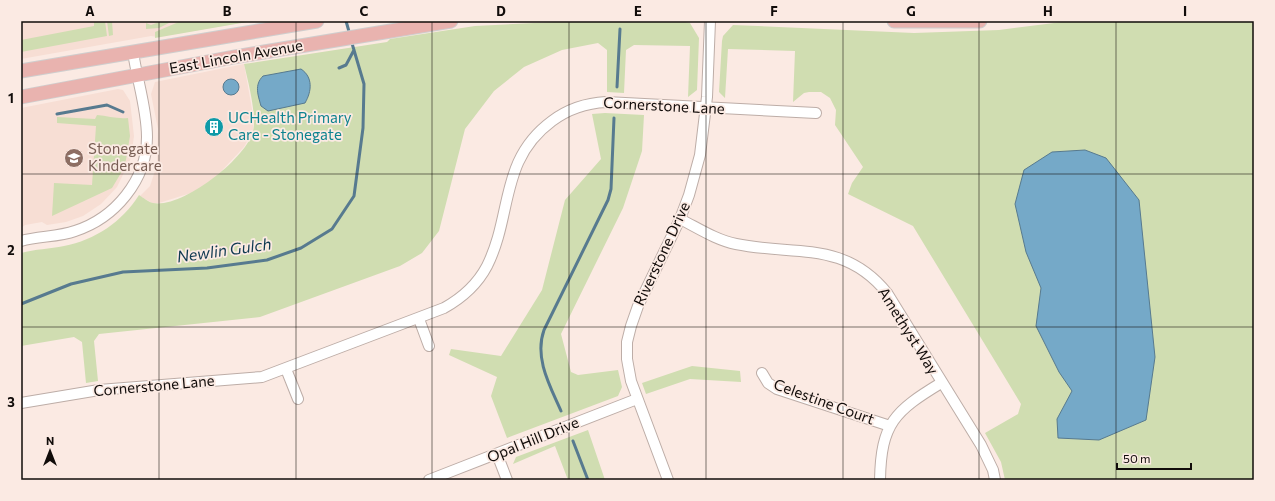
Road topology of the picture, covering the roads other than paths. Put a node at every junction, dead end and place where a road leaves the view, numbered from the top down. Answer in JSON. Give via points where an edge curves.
{"nodes":[{"id":1,"x":315,"y":21,"type":"edge"},
{"id":2,"x":451,"y":21,"type":"edge"},
{"id":3,"x":710,"y":21,"type":"edge"},
{"id":4,"x":894,"y":21,"type":"edge"},
{"id":5,"x":980,"y":21,"type":"edge"},
{"id":6,"x":133,"y":52,"type":"junction"},
{"id":7,"x":21,"y":71,"type":"edge"},
{"id":8,"x":136,"y":75,"type":"junction"},
{"id":9,"x":21,"y":96,"type":"edge"},
{"id":10,"x":706,"y":108,"type":"junction"},
{"id":11,"x":816,"y":113,"type":"dead end"},
{"id":12,"x":680,"y":219,"type":"junction"},
{"id":13,"x":21,"y":241,"type":"edge"},
{"id":14,"x":419,"y":319,"type":"junction"},
{"id":15,"x":429,"y":346,"type":"dead end"},
{"id":16,"x":286,"y":369,"type":"junction"},
{"id":17,"x":762,"y":373,"type":"dead end"},
{"id":18,"x":941,"y":383,"type":"junction"},
{"id":19,"x":298,"y":398,"type":"dead end"},
{"id":20,"x":637,"y":399,"type":"junction"},
{"id":21,"x":21,"y":403,"type":"edge"},
{"id":22,"x":890,"y":426,"type":"junction"},
{"id":23,"x":497,"y":454,"type":"junction"},
{"id":24,"x":429,"y":480,"type":"edge"},
{"id":25,"x":507,"y":480,"type":"edge"},
{"id":26,"x":668,"y":480,"type":"edge"},
{"id":27,"x":880,"y":480,"type":"edge"},
{"id":28,"x":995,"y":480,"type":"edge"}],
"edges":[{"from":1,"to":6,"type":"main road","name":"East Lincoln Avenue"},
{"from":2,"to":8,"type":"main road","name":"East Lincoln Avenue"},
{"from":3,"to":10,"type":"street","name":"Riverstone Drive"},
{"from":4,"to":5,"type":"main road"},
{"from":6,"to":7,"type":"main road","name":"East Lincoln Avenue"},
{"from":6,"to":8,"type":"street"},
{"from":8,"to":9,"type":"main road","name":"East Lincoln Avenue"},
{"from":8,"to":13,"type":"street","via":[[147,139],[143,161],[132,187],[112,211],[91,224],[68,233]]},
{"from":10,"to":11,"type":"street","name":"Cornerstone Lane"},
{"from":10,"to":12,"type":"street","name":"Riverstone Drive","via":[[700,156]]},
{"from":10,"to":14,"type":"street","name":"Cornerstone Lane","via":[[598,103],[573,109],[551,121],[533,137],[519,157],[494,249],[483,272],[469,291],[458,300]]},
{"from":12,"to":18,"type":"street","name":"Amethyst Way","via":[[734,244],[820,253],[838,257],[859,268],[874,279],[887,294]]},
{"from":12,"to":20,"type":"street","name":"Riverstone Drive","via":[[638,306],[628,333],[627,367]]},
{"from":14,"to":15,"type":"street"},
{"from":14,"to":16,"type":"street","name":"Cornerstone Lane"},
{"from":16,"to":19,"type":"street"},
{"from":16,"to":21,"type":"street","name":"Cornerstone Lane","via":[[254,378],[99,390]]},
{"from":17,"to":22,"type":"street","name":"Celestine Court","via":[[768,383],[777,389]]},
{"from":18,"to":22,"type":"street","via":[[904,406]]},
{"from":18,"to":28,"type":"street","name":"Amethyst Way","via":[[981,445]]},
{"from":20,"to":23,"type":"street","name":"Opal Hill Drive"},
{"from":20,"to":26,"type":"street","name":"Riverstone Drive"},
{"from":22,"to":27,"type":"street","via":[[881,450]]},
{"from":23,"to":24,"type":"street","name":"Opal Hill Drive"},
{"from":23,"to":25,"type":"street"}]}
